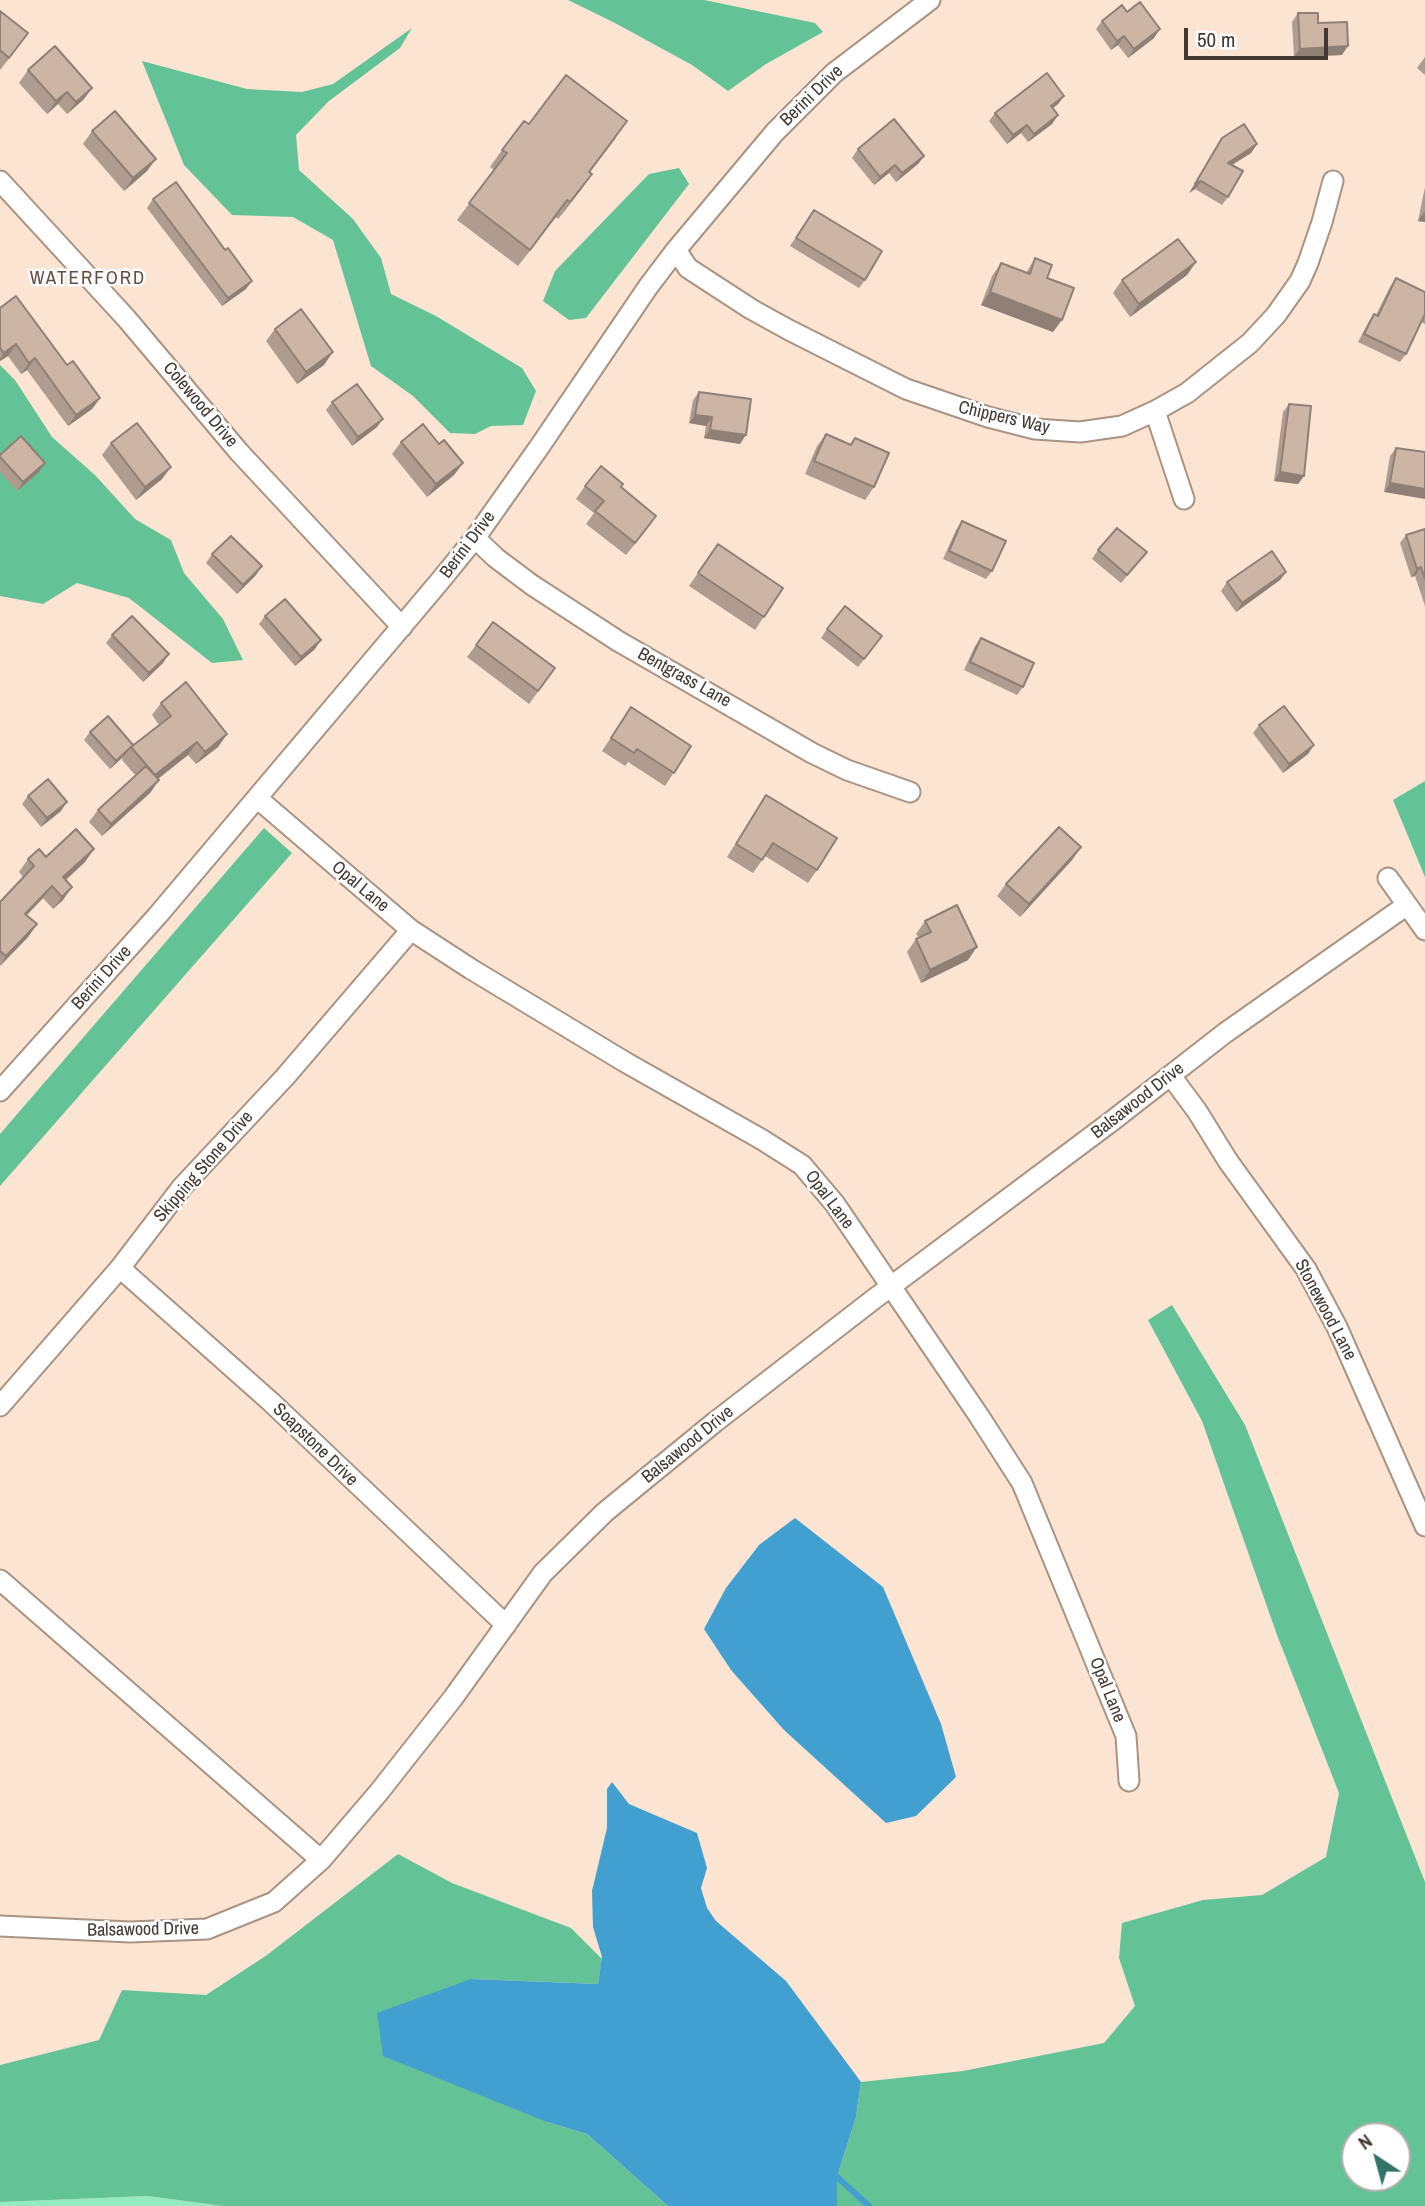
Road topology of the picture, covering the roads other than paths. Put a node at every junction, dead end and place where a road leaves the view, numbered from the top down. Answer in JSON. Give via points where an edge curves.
{"nodes":[{"id":1,"x":930,"y":0,"type":"edge"},
{"id":2,"x":0,"y":181,"type":"edge"},
{"id":3,"x":1333,"y":181,"type":"dead end"},
{"id":4,"x":676,"y":250,"type":"junction"},
{"id":5,"x":1155,"y":411,"type":"junction"},
{"id":6,"x":1184,"y":499,"type":"dead end"},
{"id":7,"x":475,"y":538,"type":"junction"},
{"id":8,"x":402,"y":626,"type":"junction"},
{"id":9,"x":909,"y":792,"type":"dead end"},
{"id":10,"x":257,"y":798,"type":"junction"},
{"id":11,"x":1388,"y":878,"type":"dead end"},
{"id":12,"x":1407,"y":905,"type":"junction"},
{"id":13,"x":411,"y":930,"type":"junction"},
{"id":14,"x":1425,"y":930,"type":"edge"},
{"id":15,"x":1171,"y":1076,"type":"junction"},
{"id":16,"x":0,"y":1091,"type":"edge"},
{"id":17,"x":120,"y":1268,"type":"junction"},
{"id":18,"x":891,"y":1287,"type":"junction"},
{"id":19,"x":0,"y":1406,"type":"edge"},
{"id":20,"x":1423,"y":1515,"type":"edge"},
{"id":21,"x":0,"y":1580,"type":"edge"},
{"id":22,"x":506,"y":1625,"type":"junction"},
{"id":23,"x":1129,"y":1781,"type":"dead end"},
{"id":24,"x":321,"y":1860,"type":"junction"},
{"id":25,"x":0,"y":1927,"type":"edge"}],
"edges":[{"from":1,"to":4,"type":"street","name":"Berini Drive","via":[[864,48],[803,102]]},
{"from":2,"to":8,"type":"street","name":"Colewood Drive","via":[[126,318],[239,452]]},
{"from":3,"to":5,"type":"street","name":"Chippers Way","via":[[1308,263],[1276,314],[1225,365]]},
{"from":4,"to":5,"type":"street","name":"Chippers Way","via":[[688,268],[789,330],[906,389],[958,408],[1035,429],[1080,432],[1122,426]]},
{"from":4,"to":7,"type":"street","name":"Berini Drive"},
{"from":5,"to":6,"type":"street"},
{"from":7,"to":8,"type":"street","name":"Berini Drive"},
{"from":7,"to":9,"type":"street","name":"Bentgrass Lane","via":[[532,585],[618,641],[846,770]]},
{"from":8,"to":10,"type":"street","name":"Berini Drive"},
{"from":10,"to":13,"type":"street","name":"Opal Lane"},
{"from":10,"to":16,"type":"street","name":"Berini Drive"},
{"from":11,"to":12,"type":"street"},
{"from":12,"to":14,"type":"street"},
{"from":12,"to":15,"type":"street","name":"Balsawood Drive"},
{"from":13,"to":17,"type":"street","name":"Skipping Stone Drive","via":[[285,1077],[182,1186]]},
{"from":13,"to":18,"type":"street","name":"Opal Lane","via":[[802,1164]]},
{"from":15,"to":18,"type":"street","name":"Balsawood Drive"},
{"from":15,"to":20,"type":"street","name":"Stonewood Lane","via":[[1307,1269]]},
{"from":17,"to":19,"type":"street","name":"Skipping Stone Drive"},
{"from":17,"to":22,"type":"street","name":"Soapstone Drive","via":[[271,1402]]},
{"from":18,"to":22,"type":"street","name":"Balsawood Drive","via":[[605,1513],[543,1573]]},
{"from":18,"to":23,"type":"street","name":"Opal Lane","via":[[1022,1483],[1126,1735]]},
{"from":21,"to":24,"type":"street"},
{"from":22,"to":24,"type":"street","name":"Balsawood Drive","via":[[453,1698]]},
{"from":24,"to":25,"type":"street","name":"Balsawood Drive","via":[[274,1902],[207,1929],[130,1932]]}]}
